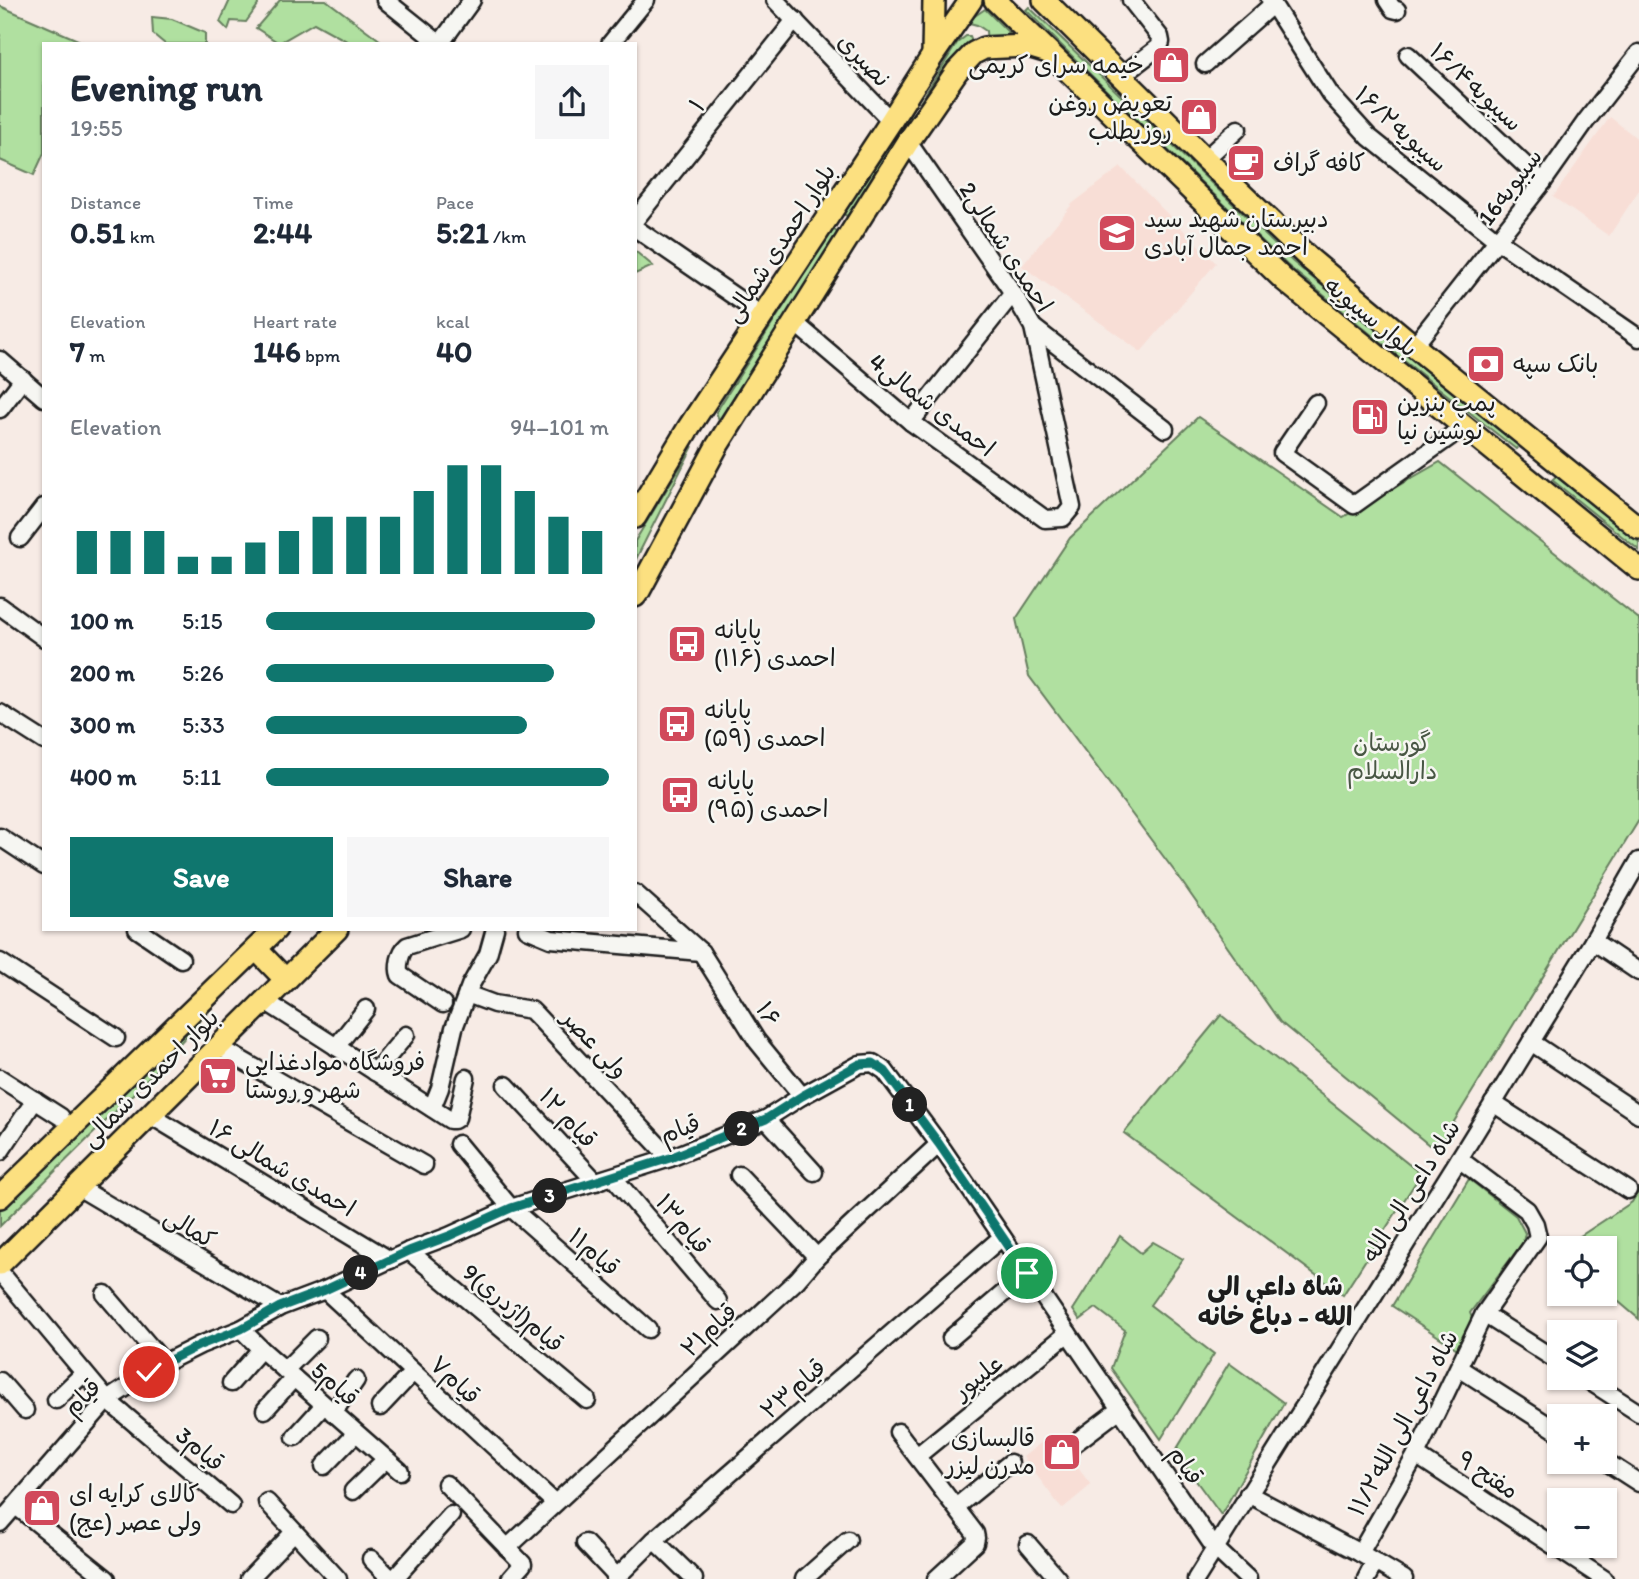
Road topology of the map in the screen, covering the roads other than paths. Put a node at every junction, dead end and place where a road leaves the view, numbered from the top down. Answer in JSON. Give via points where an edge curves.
{"nodes":[{"id":1,"x":385,"y":0,"type":"edge"},
{"id":2,"x":471,"y":0,"type":"edge"},
{"id":3,"x":646,"y":0,"type":"edge"},
{"id":4,"x":775,"y":0,"type":"edge"},
{"id":5,"x":934,"y":0,"type":"edge"},
{"id":6,"x":971,"y":0,"type":"edge"},
{"id":7,"x":995,"y":0,"type":"edge"},
{"id":8,"x":1044,"y":0,"type":"edge"},
{"id":9,"x":1132,"y":0,"type":"edge"},
{"id":10,"x":1271,"y":2,"type":"edge"},
{"id":11,"x":795,"y":20,"type":"junction"},
{"id":12,"x":438,"y":42,"type":"edge"},
{"id":13,"x":441,"y":42,"type":"edge"},
{"id":14,"x":612,"y":42,"type":"edge"},
{"id":15,"x":1050,"y":53,"type":"junction"},
{"id":16,"x":1639,"y":53,"type":"edge"},
{"id":17,"x":933,"y":55,"type":"junction"},
{"id":18,"x":1408,"y":55,"type":"dead end"},
{"id":19,"x":1205,"y":64,"type":"dead end"},
{"id":20,"x":1121,"y":76,"type":"junction"},
{"id":21,"x":891,"y":121,"type":"junction"},
{"id":22,"x":1238,"y":129,"type":"dead end"},
{"id":23,"x":908,"y":142,"type":"junction"},
{"id":24,"x":1205,"y":159,"type":"junction"},
{"id":25,"x":1543,"y":182,"type":"junction"},
{"id":26,"x":637,"y":218,"type":"edge"},
{"id":27,"x":637,"y":229,"type":"edge"},
{"id":28,"x":1498,"y":241,"type":"junction"},
{"id":29,"x":1013,"y":293,"type":"junction"},
{"id":30,"x":763,"y":316,"type":"junction"},
{"id":31,"x":795,"y":323,"type":"junction"},
{"id":32,"x":1033,"y":327,"type":"junction"},
{"id":33,"x":1639,"y":338,"type":"edge"},
{"id":34,"x":1414,"y":346,"type":"junction"},
{"id":35,"x":0,"y":360,"type":"edge"},
{"id":36,"x":23,"y":379,"type":"junction"},
{"id":37,"x":42,"y":396,"type":"edge"},
{"id":38,"x":1316,"y":404,"type":"dead end"},
{"id":39,"x":0,"y":409,"type":"edge"},
{"id":40,"x":911,"y":422,"type":"junction"},
{"id":41,"x":689,"y":426,"type":"junction"},
{"id":42,"x":1465,"y":426,"type":"junction"},
{"id":43,"x":1166,"y":429,"type":"dead end"},
{"id":44,"x":717,"y":446,"type":"junction"},
{"id":45,"x":1543,"y":450,"type":"junction"},
{"id":46,"x":1524,"y":475,"type":"junction"},
{"id":47,"x":42,"y":510,"type":"edge"},
{"id":48,"x":637,"y":514,"type":"edge"},
{"id":49,"x":1045,"y":519,"type":"joint"},
{"id":50,"x":1639,"y":527,"type":"edge"},
{"id":51,"x":20,"y":538,"type":"dead end"},
{"id":52,"x":1639,"y":569,"type":"edge"},
{"id":53,"x":637,"y":594,"type":"edge"},
{"id":54,"x":0,"y":606,"type":"edge"},
{"id":55,"x":42,"y":637,"type":"edge"},
{"id":56,"x":0,"y":713,"type":"edge"},
{"id":57,"x":42,"y":740,"type":"edge"},
{"id":58,"x":0,"y":837,"type":"edge"},
{"id":59,"x":1639,"y":861,"type":"edge"},
{"id":60,"x":42,"y":865,"type":"edge"},
{"id":61,"x":637,"y":895,"type":"edge"},
{"id":62,"x":140,"y":931,"type":"edge"},
{"id":63,"x":274,"y":931,"type":"edge"},
{"id":64,"x":335,"y":931,"type":"edge"},
{"id":65,"x":455,"y":931,"type":"edge"},
{"id":66,"x":494,"y":931,"type":"edge"},
{"id":67,"x":532,"y":931,"type":"edge"},
{"id":68,"x":1592,"y":941,"type":"junction"},
{"id":69,"x":256,"y":949,"type":"junction"},
{"id":70,"x":701,"y":952,"type":"junction"},
{"id":71,"x":181,"y":959,"type":"dead end"},
{"id":72,"x":0,"y":962,"type":"edge"},
{"id":73,"x":1639,"y":972,"type":"edge"},
{"id":74,"x":286,"y":981,"type":"junction"},
{"id":75,"x":467,"y":994,"type":"junction"},
{"id":76,"x":265,"y":1001,"type":"junction"},
{"id":77,"x":443,"y":1004,"type":"dead end"},
{"id":78,"x":366,"y":1009,"type":"dead end"},
{"id":79,"x":406,"y":1035,"type":"dead end"},
{"id":80,"x":116,"y":1038,"type":"dead end"},
{"id":81,"x":1531,"y":1042,"type":"junction"},
{"id":82,"x":336,"y":1046,"type":"junction"},
{"id":83,"x":219,"y":1047,"type":"junction"},
{"id":84,"x":375,"y":1072,"type":"junction"},
{"id":85,"x":0,"y":1077,"type":"edge"},
{"id":86,"x":467,"y":1078,"type":"dead end"},
{"id":87,"x":506,"y":1085,"type":"dead end"},
{"id":88,"x":802,"y":1096,"type":"junction"},
{"id":89,"x":35,"y":1100,"type":"junction"},
{"id":90,"x":1493,"y":1103,"type":"junction"},
{"id":91,"x":432,"y":1108,"type":"junction"},
{"id":92,"x":1639,"y":1114,"type":"edge"},
{"id":93,"x":150,"y":1115,"type":"junction"},
{"id":94,"x":61,"y":1117,"type":"dead end"},
{"id":95,"x":766,"y":1119,"type":"junction"},
{"id":96,"x":458,"y":1144,"type":"dead end"},
{"id":97,"x":939,"y":1144,"type":"junction"},
{"id":98,"x":0,"y":1152,"type":"edge"},
{"id":99,"x":670,"y":1158,"type":"junction"},
{"id":100,"x":1459,"y":1159,"type":"junction"},
{"id":101,"x":424,"y":1165,"type":"dead end"},
{"id":102,"x":814,"y":1172,"type":"dead end"},
{"id":103,"x":739,"y":1175,"type":"dead end"},
{"id":104,"x":613,"y":1177,"type":"junction"},
{"id":105,"x":596,"y":1182,"type":"junction"},
{"id":106,"x":78,"y":1187,"type":"junction"},
{"id":107,"x":1628,"y":1190,"type":"dead end"},
{"id":108,"x":0,"y":1197,"type":"edge"},
{"id":109,"x":511,"y":1208,"type":"junction"},
{"id":110,"x":1002,"y":1237,"type":"junction"},
{"id":111,"x":409,"y":1251,"type":"junction"},
{"id":112,"x":817,"y":1257,"type":"junction"},
{"id":113,"x":390,"y":1260,"type":"junction"},
{"id":114,"x":0,"y":1264,"type":"edge"},
{"id":115,"x":0,"y":1272,"type":"edge"},
{"id":116,"x":1027,"y":1273,"type":"junction"},
{"id":117,"x":325,"y":1290,"type":"junction"},
{"id":118,"x":105,"y":1294,"type":"dead end"},
{"id":119,"x":718,"y":1301,"type":"dead end"},
{"id":120,"x":280,"y":1307,"type":"junction"},
{"id":121,"x":1484,"y":1314,"type":"junction"},
{"id":122,"x":241,"y":1329,"type":"junction"},
{"id":123,"x":648,"y":1329,"type":"dead end"},
{"id":124,"x":1068,"y":1333,"type":"junction"},
{"id":125,"x":317,"y":1338,"type":"dead end"},
{"id":126,"x":951,"y":1338,"type":"dead end"},
{"id":127,"x":261,"y":1349,"type":"junction"},
{"id":128,"x":1547,"y":1354,"type":"edge"},
{"id":129,"x":164,"y":1363,"type":"junction"},
{"id":130,"x":1459,"y":1368,"type":"junction"},
{"id":131,"x":84,"y":1373,"type":"junction"},
{"id":132,"x":413,"y":1373,"type":"junction"},
{"id":133,"x":290,"y":1374,"type":"junction"},
{"id":134,"x":356,"y":1380,"type":"dead end"},
{"id":135,"x":0,"y":1381,"type":"edge"},
{"id":136,"x":231,"y":1383,"type":"dead end"},
{"id":137,"x":1603,"y":1390,"type":"edge"},
{"id":138,"x":587,"y":1399,"type":"dead end"},
{"id":139,"x":56,"y":1400,"type":"dead end"},
{"id":140,"x":107,"y":1400,"type":"junction"},
{"id":141,"x":380,"y":1406,"type":"dead end"},
{"id":142,"x":329,"y":1409,"type":"junction"},
{"id":143,"x":1120,"y":1409,"type":"junction"},
{"id":144,"x":25,"y":1410,"type":"dead end"},
{"id":145,"x":265,"y":1410,"type":"dead end"},
{"id":146,"x":1639,"y":1413,"type":"edge"},
{"id":147,"x":1547,"y":1424,"type":"edge"},
{"id":148,"x":898,"y":1432,"type":"dead end"},
{"id":149,"x":356,"y":1433,"type":"junction"},
{"id":150,"x":295,"y":1437,"type":"dead end"},
{"id":151,"x":1068,"y":1449,"type":"dead end"},
{"id":152,"x":916,"y":1455,"type":"junction"},
{"id":153,"x":1416,"y":1455,"type":"junction"},
{"id":154,"x":386,"y":1459,"type":"junction"},
{"id":155,"x":1010,"y":1463,"type":"dead end"},
{"id":156,"x":324,"y":1466,"type":"dead end"},
{"id":157,"x":1617,"y":1469,"type":"edge"},
{"id":158,"x":400,"y":1471,"type":"dead end"},
{"id":159,"x":1639,"y":1483,"type":"edge"},
{"id":160,"x":446,"y":1484,"type":"dead end"},
{"id":161,"x":353,"y":1490,"type":"dead end"},
{"id":162,"x":1248,"y":1494,"type":"junction"},
{"id":163,"x":267,"y":1502,"type":"dead end"},
{"id":164,"x":555,"y":1503,"type":"junction"},
{"id":165,"x":231,"y":1505,"type":"dead end"},
{"id":166,"x":16,"y":1506,"type":"junction"},
{"id":167,"x":956,"y":1507,"type":"junction"},
{"id":168,"x":451,"y":1515,"type":"dead end"},
{"id":169,"x":0,"y":1523,"type":"edge"},
{"id":170,"x":294,"y":1532,"type":"junction"},
{"id":171,"x":654,"y":1540,"type":"junction"},
{"id":172,"x":848,"y":1540,"type":"dead end"},
{"id":173,"x":585,"y":1543,"type":"dead end"},
{"id":174,"x":1028,"y":1544,"type":"dead end"},
{"id":175,"x":1214,"y":1547,"type":"junction"},
{"id":176,"x":507,"y":1548,"type":"junction"},
{"id":177,"x":1360,"y":1553,"type":"junction"},
{"id":178,"x":371,"y":1559,"type":"dead end"},
{"id":179,"x":1376,"y":1562,"type":"junction"},
{"id":180,"x":616,"y":1578,"type":"edge"},
{"id":181,"x":107,"y":1579,"type":"edge"},
{"id":182,"x":249,"y":1579,"type":"edge"},
{"id":183,"x":338,"y":1579,"type":"edge"},
{"id":184,"x":393,"y":1579,"type":"edge"},
{"id":185,"x":510,"y":1579,"type":"edge"},
{"id":186,"x":694,"y":1579,"type":"edge"},
{"id":187,"x":804,"y":1579,"type":"edge"},
{"id":188,"x":936,"y":1579,"type":"edge"},
{"id":189,"x":1058,"y":1579,"type":"edge"},
{"id":190,"x":1196,"y":1579,"type":"edge"},
{"id":191,"x":1248,"y":1579,"type":"edge"},
{"id":192,"x":1366,"y":1579,"type":"edge"},
{"id":193,"x":1404,"y":1579,"type":"edge"},
{"id":194,"x":1605,"y":1579,"type":"edge"}],
"edges":[{"from":1,"to":12,"type":"street"},
{"from":2,"to":13,"type":"street"},
{"from":3,"to":14,"type":"street"},
{"from":4,"to":11,"type":"street","name":"نصیری"},
{"from":5,"to":17,"type":"main road"},
{"from":6,"to":17,"type":"main road","name":"بلوار احمدی شمالی"},
{"from":7,"to":15,"type":"main road","name":"بلوار سیبویه"},
{"from":8,"to":20,"type":"main road","name":"بلوار سیبویه"},
{"from":9,"to":20,"type":"street","via":[[1161,42]]},
{"from":10,"to":19,"type":"street"},
{"from":10,"to":28,"type":"street","name":"سیبویه۱۶/۲","via":[[1330,94],[1369,137]]},
{"from":11,"to":21,"type":"street","name":"نصیری"},
{"from":11,"to":26,"type":"street","name":"۱"},
{"from":15,"to":23,"type":"main road","via":[[1028,46],[984,48],[974,53]]},
{"from":15,"to":42,"type":"main road","name":"بلوار سیبویه","via":[[1284,279]]},
{"from":16,"to":25,"type":"street","name":"سیبویه16"},
{"from":17,"to":21,"type":"main road","name":"بلوار احمدی شمالی"},
{"from":18,"to":25,"type":"street","name":"سیبویه۱۶/۴"},
{"from":20,"to":24,"type":"main road","name":"بلوار سیبویه"},
{"from":21,"to":30,"type":"main road","name":"بلوار احمدی شمالی"},
{"from":22,"to":24,"type":"street"},
{"from":23,"to":29,"type":"street","name":"2احمدی شمالی"},
{"from":23,"to":31,"type":"main road"},
{"from":24,"to":34,"type":"main road","name":"بلوار سیبویه","via":[[1311,260]]},
{"from":25,"to":28,"type":"street","name":"سیبویه16"},
{"from":27,"to":30,"type":"street"},
{"from":28,"to":33,"type":"street","name":"سیبویه۱۶/۲"},
{"from":28,"to":34,"type":"street","name":"سیبویه16"},
{"from":29,"to":32,"type":"street","name":"2احمدی شمالی"},
{"from":29,"to":40,"type":"street"},
{"from":30,"to":41,"type":"main road","name":"بلوار احمدی شمالی"},
{"from":31,"to":40,"type":"street","name":"4احمدی شمالی"},
{"from":31,"to":44,"type":"main road"},
{"from":32,"to":43,"type":"street"},
{"from":32,"to":49,"type":"street","name":"2احمدی شمالی","via":[[1072,508],[1063,518]]},
{"from":34,"to":45,"type":"main road","name":"بلوار سیبویه"},
{"from":35,"to":36,"type":"street"},
{"from":36,"to":37,"type":"street"},
{"from":36,"to":39,"type":"street"},
{"from":38,"to":42,"type":"street","via":[[1282,453],[1354,505]]},
{"from":40,"to":49,"type":"street","name":"4احمدی شمالی"},
{"from":41,"to":44,"type":"main road"},
{"from":41,"to":48,"type":"main road","name":"بلوار احمدی شمالی"},
{"from":42,"to":46,"type":"main road","name":"بلوار سیبویه"},
{"from":44,"to":53,"type":"main road"},
{"from":45,"to":46,"type":"main road"},
{"from":45,"to":50,"type":"main road","name":"بلوار سیبویه"},
{"from":46,"to":52,"type":"main road","name":"بلوار سیبویه"},
{"from":47,"to":51,"type":"street"},
{"from":54,"to":55,"type":"street"},
{"from":56,"to":57,"type":"street"},
{"from":58,"to":60,"type":"street"},
{"from":59,"to":68,"type":"street","name":"شاه داعی الی الله"},
{"from":61,"to":70,"type":"street","name":"۱۶"},
{"from":62,"to":71,"type":"street"},
{"from":63,"to":69,"type":"main road","name":"بلوار احمدی شمالی"},
{"from":64,"to":74,"type":"main road","name":"بلوار احمدی شمالی"},
{"from":65,"to":77,"type":"street","via":[[404,949],[399,973]]},
{"from":66,"to":75,"type":"street"},
{"from":67,"to":70,"type":"street","via":[[551,939]]},
{"from":68,"to":73,"type":"street"},
{"from":68,"to":81,"type":"street","name":"شاه داعی الی الله"},
{"from":69,"to":74,"type":"main road"},
{"from":69,"to":108,"type":"main road","name":"بلوار احمدی شمالی"},
{"from":70,"to":88,"type":"street","name":"۱۶","via":[[757,1041]]},
{"from":72,"to":80,"type":"street"},
{"from":74,"to":76,"type":"main road","name":"بلوار احمدی شمالی"},
{"from":75,"to":91,"type":"street"},
{"from":75,"to":99,"type":"street","name":"ولی عصر","via":[[537,1014]]},
{"from":76,"to":82,"type":"street"},
{"from":76,"to":83,"type":"main road","name":"بلوار احمدی شمالی"},
{"from":78,"to":82,"type":"street"},
{"from":79,"to":84,"type":"street"},
{"from":81,"to":90,"type":"street","name":"شاه داعی الی الله"},
{"from":81,"to":92,"type":"street"},
{"from":82,"to":84,"type":"street"},
{"from":83,"to":93,"type":"main road","name":"بلوار احمدی شمالی"},
{"from":83,"to":101,"type":"street"},
{"from":84,"to":91,"type":"street"},
{"from":85,"to":89,"type":"street"},
{"from":86,"to":91,"type":"street","via":[[457,1118],[450,1120]]},
{"from":87,"to":105,"type":"street","name":"قیام ۱۲"},
{"from":88,"to":95,"type":"street","name":"قیام"},
{"from":88,"to":97,"type":"street","name":"قیام","via":[[860,1064],[873,1063],[885,1071]]},
{"from":89,"to":94,"type":"street"},
{"from":89,"to":98,"type":"street"},
{"from":90,"to":100,"type":"street","name":"شاه داعی الی الله"},
{"from":90,"to":107,"type":"street"},
{"from":93,"to":106,"type":"main road","name":"بلوار احمدی شمالی"},
{"from":93,"to":113,"type":"street","name":"احمدی شمالی ۱۶"},
{"from":95,"to":99,"type":"street","name":"قیام"},
{"from":95,"to":102,"type":"street"},
{"from":96,"to":109,"type":"street","name":"قیام۱۱"},
{"from":97,"to":110,"type":"street","name":"قیام"},
{"from":97,"to":112,"type":"street","name":"قیام۲۱"},
{"from":99,"to":104,"type":"street","name":"قیام"},
{"from":100,"to":121,"type":"street","name":"۱۱/۲شاه داعی الی الله","via":[[1527,1210],[1538,1237]]},
{"from":100,"to":162,"type":"street","name":"شاه داعی الی الله"},
{"from":103,"to":112,"type":"street"},
{"from":104,"to":105,"type":"street","name":"قیام"},
{"from":104,"to":119,"type":"street","name":"قیام۱۳"},
{"from":105,"to":109,"type":"street","name":"قیام"},
{"from":106,"to":114,"type":"main road","name":"بلوار احمدی شمالی"},
{"from":106,"to":120,"type":"street","name":"کمالی"},
{"from":109,"to":111,"type":"street","name":"قیام"},
{"from":109,"to":123,"type":"street","name":"قیام۱۱"},
{"from":110,"to":116,"type":"street","name":"قیام"},
{"from":110,"to":171,"type":"street","name":"قیام۲۳"},
{"from":111,"to":113,"type":"street","name":"قیام"},
{"from":111,"to":138,"type":"street","name":"قیام(اژدری)9"},
{"from":112,"to":164,"type":"street","name":"قیام۲۱"},
{"from":113,"to":117,"type":"street","name":"قیام"},
{"from":115,"to":131,"type":"street","name":"قیام3"},
{"from":116,"to":124,"type":"street","name":"قیام"},
{"from":116,"to":126,"type":"street"},
{"from":117,"to":120,"type":"street","name":"قیام"},
{"from":117,"to":132,"type":"street","name":"قیام۷"},
{"from":118,"to":129,"type":"street"},
{"from":120,"to":122,"type":"street","name":"قیام"},
{"from":121,"to":128,"type":"street"},
{"from":121,"to":130,"type":"street","name":"۱۱/۲شاه داعی الی الله"},
{"from":122,"to":127,"type":"street","name":"قیام5"},
{"from":122,"to":129,"type":"street","name":"قیام"},
{"from":124,"to":143,"type":"street","name":"قیام"},
{"from":124,"to":152,"type":"street","name":"علیپور"},
{"from":125,"to":133,"type":"street"},
{"from":127,"to":133,"type":"street","name":"قیام5"},
{"from":127,"to":136,"type":"street"},
{"from":129,"to":140,"type":"street","name":"قیام"},
{"from":130,"to":147,"type":"street"},
{"from":130,"to":153,"type":"street","name":"۱۱/۲شاه داعی الی الله"},
{"from":131,"to":139,"type":"street"},
{"from":131,"to":140,"type":"street","name":"قیام3"},
{"from":132,"to":141,"type":"street"},
{"from":132,"to":164,"type":"street","name":"قیام۷"},
{"from":133,"to":142,"type":"street","name":"قیام5"},
{"from":133,"to":145,"type":"street"},
{"from":134,"to":142,"type":"street"},
{"from":135,"to":144,"type":"street"},
{"from":137,"to":146,"type":"street"},
{"from":140,"to":165,"type":"street","name":"قیام3"},
{"from":140,"to":166,"type":"street","name":"قیام"},
{"from":142,"to":149,"type":"street","name":"قیام5"},
{"from":142,"to":150,"type":"street"},
{"from":143,"to":151,"type":"street"},
{"from":143,"to":175,"type":"street","name":"قیام"},
{"from":148,"to":152,"type":"street"},
{"from":149,"to":154,"type":"street","name":"قیام5"},
{"from":149,"to":156,"type":"street"},
{"from":152,"to":167,"type":"street"},
{"from":153,"to":177,"type":"street","name":"۱۱/۲شاه داعی الی الله"},
{"from":153,"to":194,"type":"street","name":"مفتح ۹"},
{"from":154,"to":158,"type":"street","name":"قیام5"},
{"from":154,"to":161,"type":"street"},
{"from":155,"to":167,"type":"street"},
{"from":157,"to":159,"type":"street"},
{"from":160,"to":176,"type":"street"},
{"from":162,"to":175,"type":"street","name":"شاه داعی الی الله"},
{"from":162,"to":177,"type":"street"},
{"from":163,"to":170,"type":"street"},
{"from":164,"to":176,"type":"street","name":"قیام۲۱"},
{"from":166,"to":169,"type":"street","name":"قیام"},
{"from":166,"to":181,"type":"street"},
{"from":167,"to":188,"type":"street","via":[[975,1533],[975,1543]]},
{"from":168,"to":184,"type":"street"},
{"from":170,"to":182,"type":"street"},
{"from":170,"to":183,"type":"street"},
{"from":171,"to":180,"type":"street","name":"قیام۲۳"},
{"from":171,"to":186,"type":"street"},
{"from":172,"to":187,"type":"street"},
{"from":173,"to":180,"type":"street"},
{"from":174,"to":189,"type":"street"},
{"from":175,"to":190,"type":"street","name":"شاه داعی الی الله"},
{"from":175,"to":191,"type":"street","name":"قیام"},
{"from":176,"to":185,"type":"street","via":[[523,1564]]},
{"from":177,"to":179,"type":"street"},
{"from":178,"to":184,"type":"street"},
{"from":179,"to":192,"type":"street"},
{"from":179,"to":193,"type":"street"}]}
